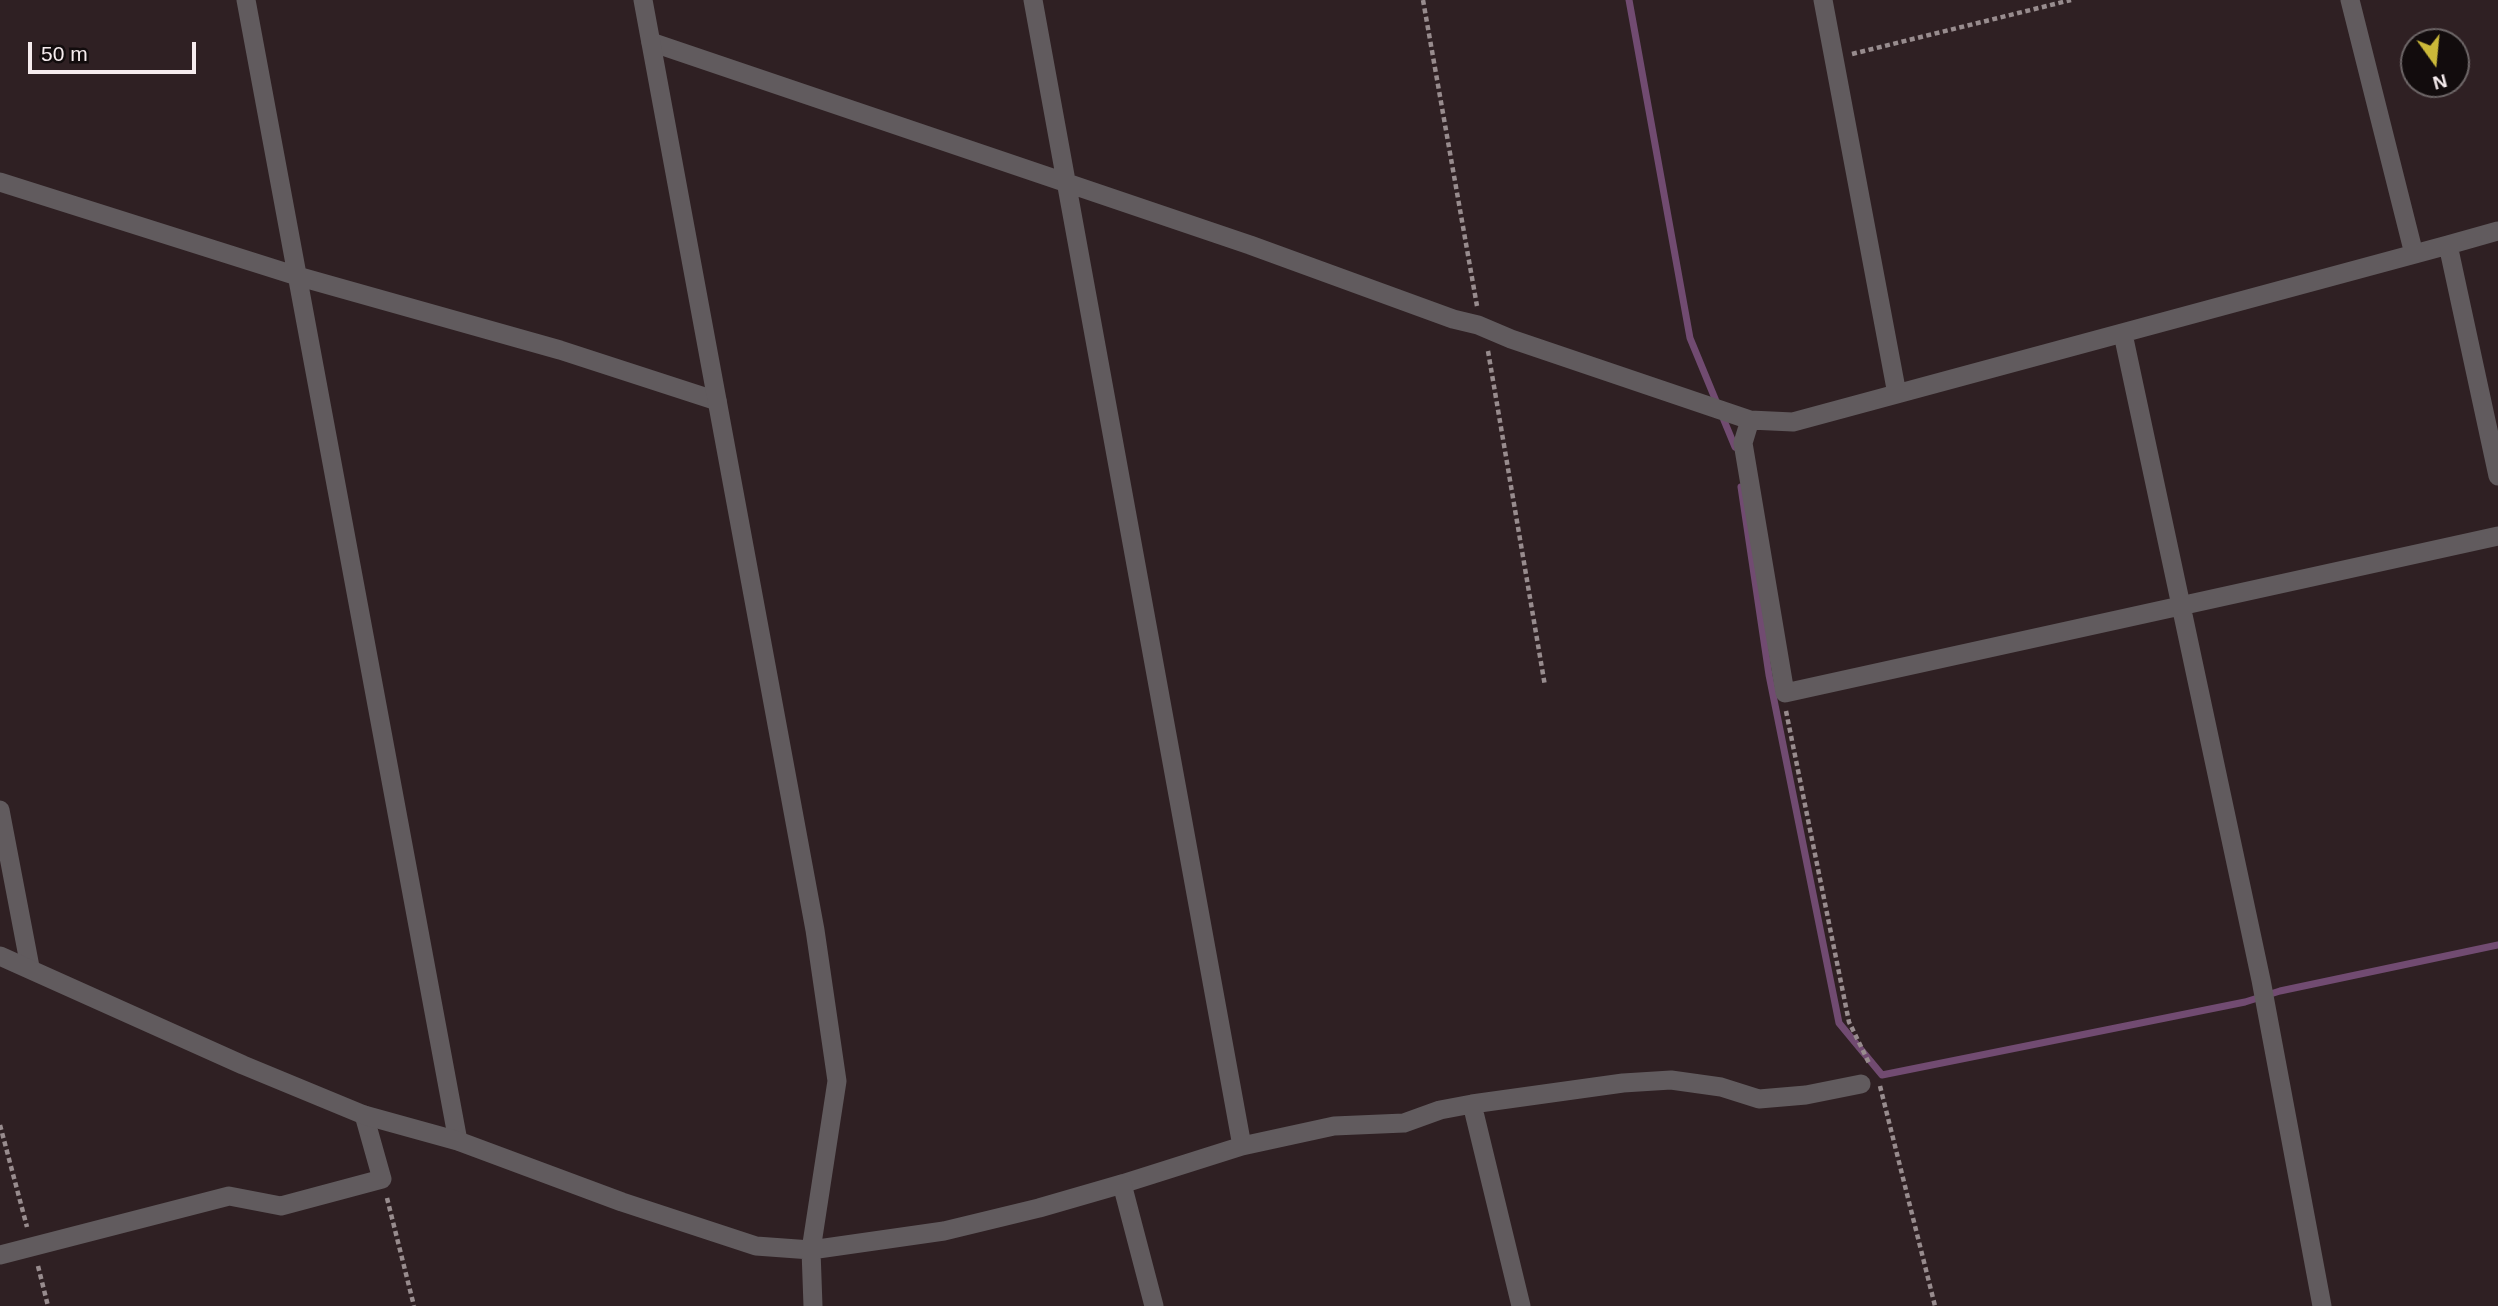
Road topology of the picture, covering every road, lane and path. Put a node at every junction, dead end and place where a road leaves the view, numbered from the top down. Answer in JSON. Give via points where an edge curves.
{"nodes":[{"id":1,"x":246,"y":0,"type":"edge"},
{"id":2,"x":643,"y":0,"type":"edge"},
{"id":3,"x":1033,"y":0,"type":"edge"},
{"id":4,"x":1824,"y":0,"type":"edge"},
{"id":5,"x":2071,"y":0,"type":"edge"},
{"id":6,"x":2350,"y":0,"type":"edge"},
{"id":7,"x":651,"y":41,"type":"junction"},
{"id":8,"x":1834,"y":59,"type":"junction"},
{"id":9,"x":0,"y":182,"type":"edge"},
{"id":10,"x":1066,"y":183,"type":"junction"},
{"id":11,"x":2498,"y":231,"type":"edge"},
{"id":12,"x":2448,"y":245,"type":"junction"},
{"id":13,"x":2413,"y":254,"type":"junction"},
{"id":14,"x":297,"y":276,"type":"junction"},
{"id":15,"x":2123,"y":334,"type":"junction"},
{"id":16,"x":1898,"y":394,"type":"junction"},
{"id":17,"x":717,"y":401,"type":"junction"},
{"id":18,"x":1750,"y":420,"type":"junction"},
{"id":19,"x":2498,"y":476,"type":"edge"},
{"id":20,"x":2498,"y":536,"type":"edge"},
{"id":21,"x":2180,"y":607,"type":"junction"},
{"id":22,"x":1784,"y":698,"type":"dead end"},
{"id":23,"x":0,"y":810,"type":"edge"},
{"id":24,"x":0,"y":956,"type":"edge"},
{"id":25,"x":30,"y":967,"type":"junction"},
{"id":26,"x":1870,"y":1077,"type":"junction"},
{"id":27,"x":1472,"y":1104,"type":"junction"},
{"id":28,"x":364,"y":1115,"type":"junction"},
{"id":29,"x":0,"y":1125,"type":"edge"},
{"id":30,"x":458,"y":1141,"type":"junction"},
{"id":31,"x":1242,"y":1146,"type":"junction"},
{"id":32,"x":382,"y":1179,"type":"junction"},
{"id":33,"x":1122,"y":1184,"type":"junction"},
{"id":34,"x":33,"y":1246,"type":"junction"},
{"id":35,"x":811,"y":1250,"type":"junction"},
{"id":36,"x":0,"y":1255,"type":"edge"},
{"id":37,"x":48,"y":1306,"type":"edge"},
{"id":38,"x":414,"y":1306,"type":"edge"},
{"id":39,"x":813,"y":1306,"type":"edge"},
{"id":40,"x":1154,"y":1306,"type":"edge"},
{"id":41,"x":1521,"y":1306,"type":"edge"},
{"id":42,"x":1935,"y":1306,"type":"edge"},
{"id":43,"x":2322,"y":1306,"type":"edge"}],
"edges":[{"from":1,"to":14,"type":"street"},
{"from":2,"to":7,"type":"street"},
{"from":3,"to":10,"type":"street"},
{"from":4,"to":8,"type":"street"},
{"from":5,"to":8,"type":"path"},
{"from":6,"to":13,"type":"street"},
{"from":7,"to":10,"type":"street"},
{"from":7,"to":17,"type":"street"},
{"from":8,"to":16,"type":"street"},
{"from":9,"to":14,"type":"street"},
{"from":10,"to":18,"type":"street"},
{"from":10,"to":31,"type":"street"},
{"from":11,"to":12,"type":"street"},
{"from":12,"to":13,"type":"street"},
{"from":12,"to":19,"type":"street"},
{"from":13,"to":15,"type":"street"},
{"from":14,"to":17,"type":"street","via":[[560,350]]},
{"from":14,"to":30,"type":"street"},
{"from":15,"to":16,"type":"street"},
{"from":15,"to":21,"type":"street"},
{"from":16,"to":18,"type":"street","via":[[1793,422]]},
{"from":17,"to":35,"type":"street","via":[[815,930],[837,1081]]},
{"from":18,"to":21,"type":"street","via":[[1743,443],[1785,693]]},
{"from":20,"to":21,"type":"street"},
{"from":21,"to":43,"type":"street","via":[[2261,980]]},
{"from":22,"to":26,"type":"path","via":[[1849,1022]]},
{"from":23,"to":25,"type":"street"},
{"from":24,"to":25,"type":"street"},
{"from":25,"to":28,"type":"street"},
{"from":26,"to":27,"type":"street","via":[[1806,1095],[1759,1099],[1671,1080]]},
{"from":26,"to":42,"type":"path","via":[[1882,1090]]},
{"from":27,"to":31,"type":"street","via":[[1405,1123],[1334,1126]]},
{"from":27,"to":41,"type":"street"},
{"from":28,"to":30,"type":"street"},
{"from":28,"to":32,"type":"street"},
{"from":29,"to":34,"type":"path"},
{"from":30,"to":35,"type":"street","via":[[756,1246]]},
{"from":31,"to":33,"type":"street"},
{"from":32,"to":34,"type":"street","via":[[281,1206],[229,1196]]},
{"from":32,"to":38,"type":"path"},
{"from":33,"to":35,"type":"street","via":[[944,1231]]},
{"from":33,"to":40,"type":"street"},
{"from":34,"to":36,"type":"street"},
{"from":34,"to":37,"type":"path"},
{"from":35,"to":39,"type":"street"}]}
